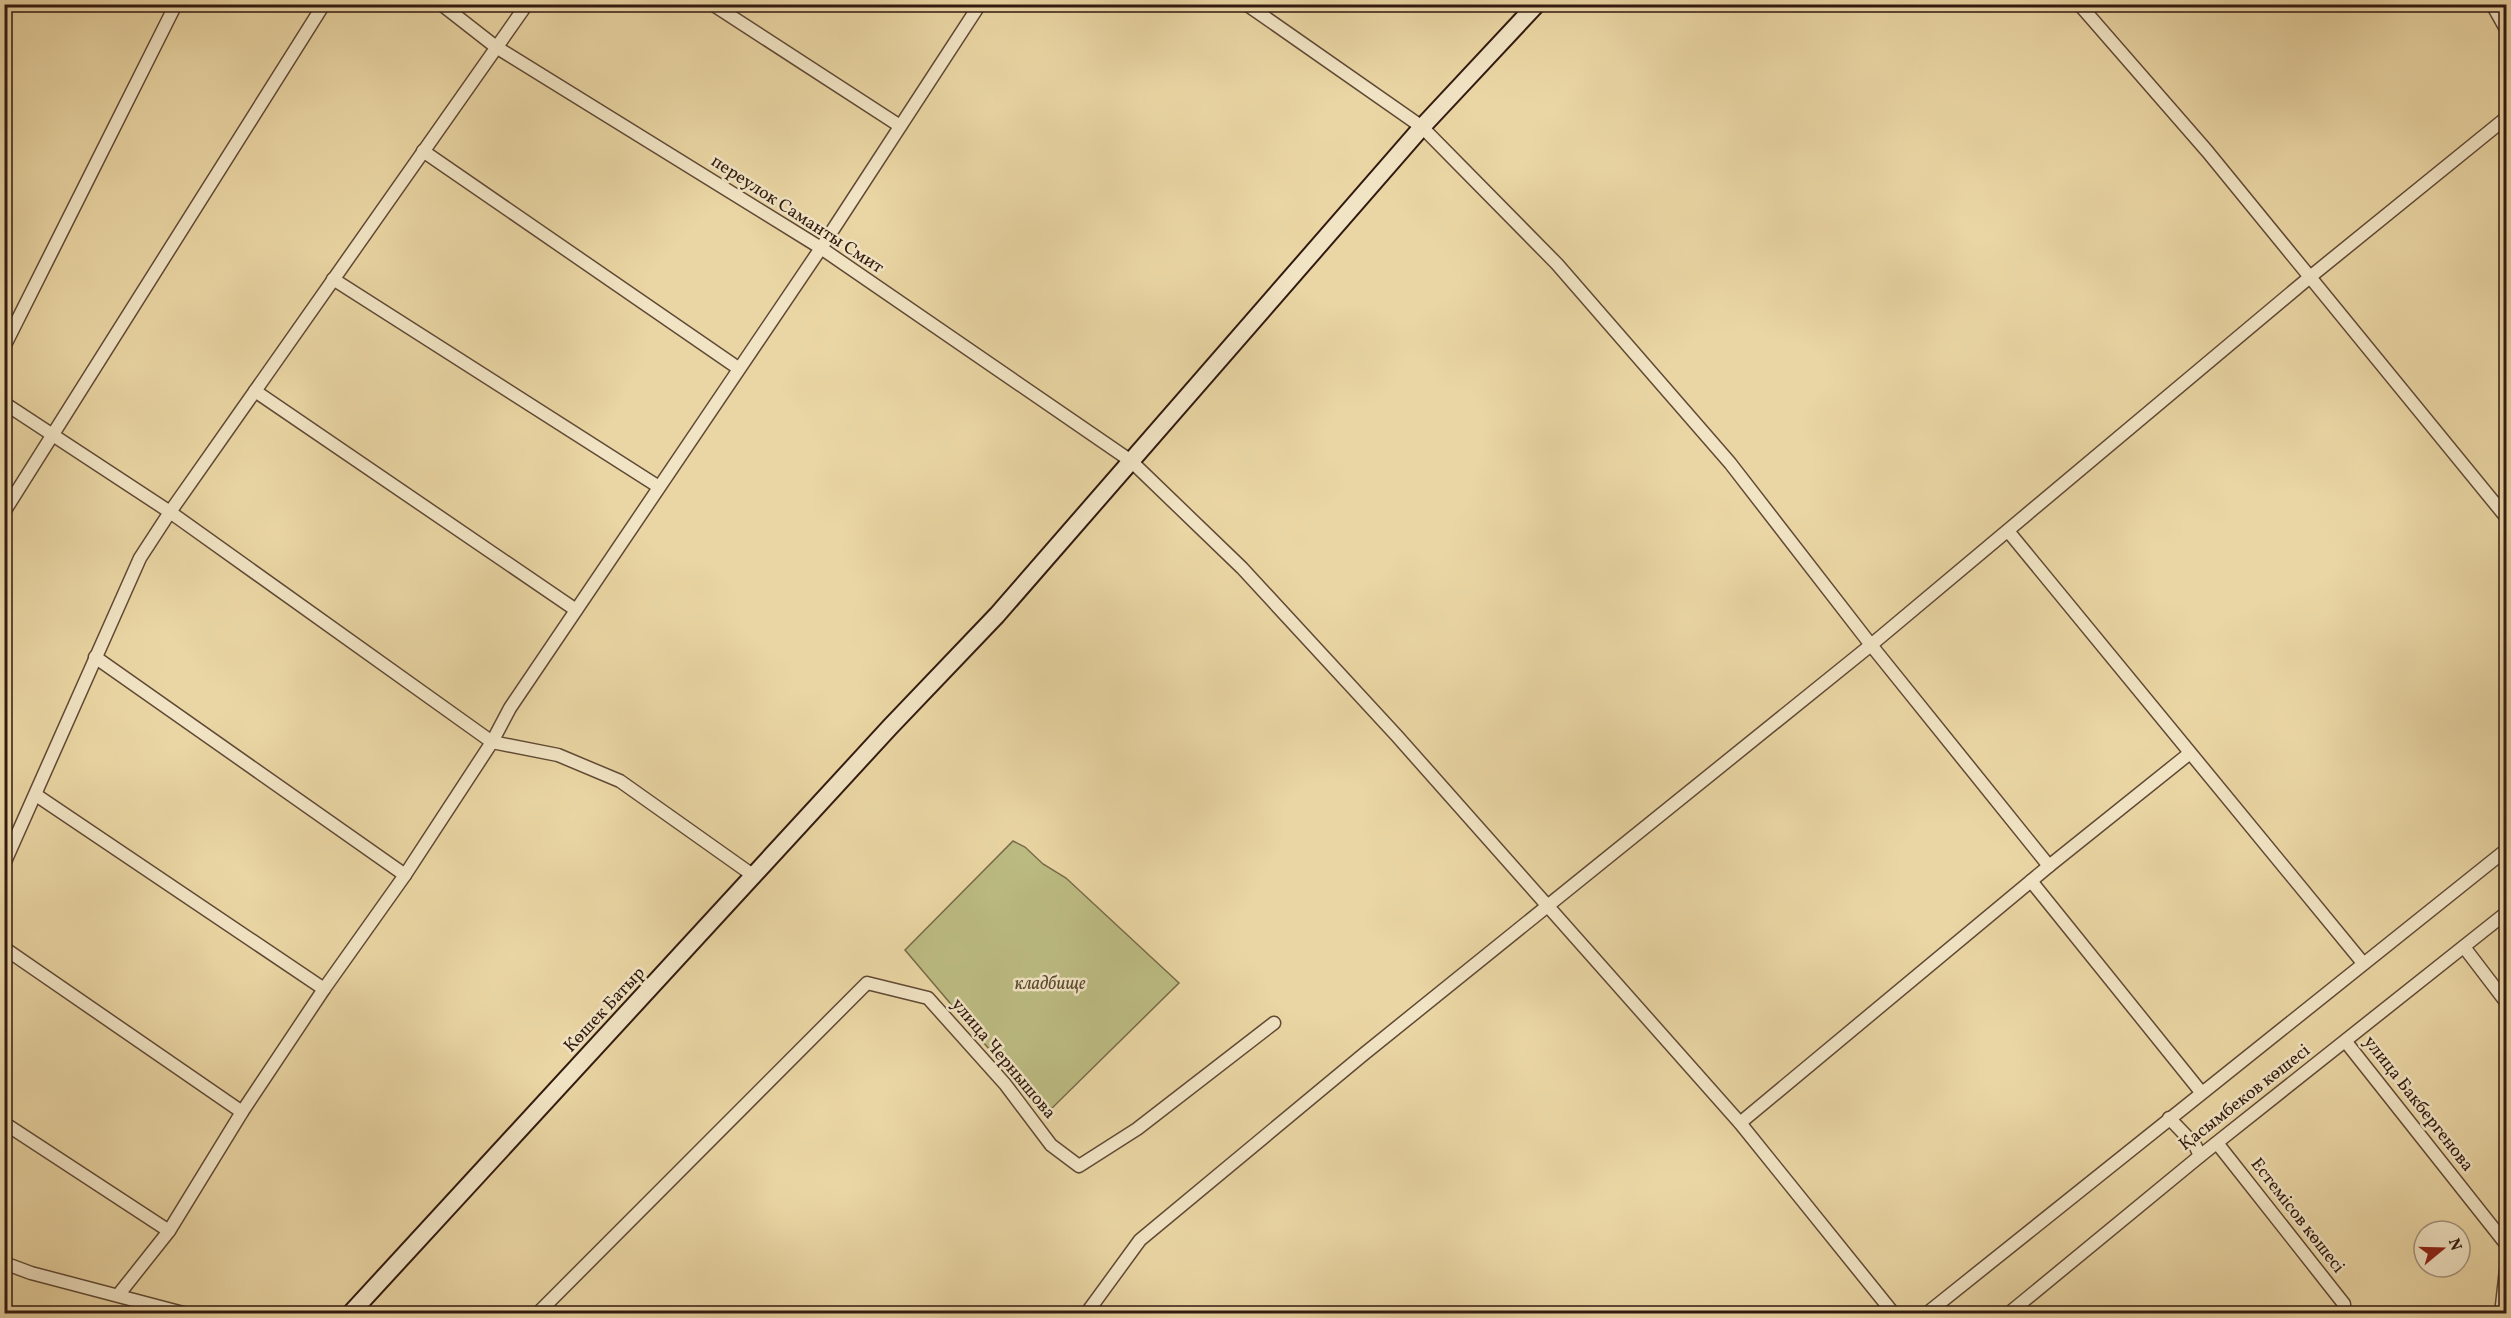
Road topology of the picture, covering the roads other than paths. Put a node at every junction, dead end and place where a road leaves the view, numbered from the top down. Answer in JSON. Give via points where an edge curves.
{"nodes":[{"id":1,"x":176,"y":4,"type":"edge"},
{"id":2,"x":324,"y":4,"type":"edge"},
{"id":3,"x":441,"y":4,"type":"edge"},
{"id":4,"x":527,"y":4,"type":"edge"},
{"id":5,"x":712,"y":4,"type":"edge"},
{"id":6,"x":1246,"y":4,"type":"edge"},
{"id":7,"x":1537,"y":4,"type":"edge"},
{"id":8,"x":2079,"y":4,"type":"edge"},
{"id":9,"x":2492,"y":4,"type":"edge"},
{"id":10,"x":978,"y":5,"type":"edge"},
{"id":11,"x":2506,"y":29,"type":"edge"},
{"id":12,"x":496,"y":47,"type":"junction"},
{"id":13,"x":2506,"y":118,"type":"edge"},
{"id":14,"x":900,"y":126,"type":"junction"},
{"id":15,"x":1422,"y":128,"type":"junction"},
{"id":16,"x":423,"y":151,"type":"junction"},
{"id":17,"x":821,"y":248,"type":"junction"},
{"id":18,"x":2310,"y":277,"type":"junction"},
{"id":19,"x":333,"y":279,"type":"junction"},
{"id":20,"x":4,"y":346,"type":"edge"},
{"id":21,"x":738,"y":368,"type":"junction"},
{"id":22,"x":255,"y":392,"type":"junction"},
{"id":23,"x":4,"y":403,"type":"edge"},
{"id":24,"x":53,"y":433,"type":"junction"},
{"id":25,"x":1131,"y":461,"type":"junction"},
{"id":26,"x":658,"y":487,"type":"junction"},
{"id":27,"x":4,"y":512,"type":"edge"},
{"id":28,"x":170,"y":512,"type":"junction"},
{"id":29,"x":2506,"y":517,"type":"edge"},
{"id":30,"x":2008,"y":531,"type":"junction"},
{"id":31,"x":576,"y":610,"type":"junction"},
{"id":32,"x":1871,"y":645,"type":"junction"},
{"id":33,"x":95,"y":657,"type":"junction"},
{"id":34,"x":492,"y":742,"type":"junction"},
{"id":35,"x":2190,"y":753,"type":"junction"},
{"id":36,"x":36,"y":795,"type":"junction"},
{"id":37,"x":2506,"y":850,"type":"edge"},
{"id":38,"x":4,"y":864,"type":"edge"},
{"id":39,"x":2049,"y":866,"type":"junction"},
{"id":40,"x":405,"y":875,"type":"junction"},
{"id":41,"x":754,"y":876,"type":"junction"},
{"id":42,"x":2031,"y":881,"type":"junction"},
{"id":43,"x":1546,"y":907,"type":"junction"},
{"id":44,"x":2506,"y":913,"type":"edge"},
{"id":45,"x":2464,"y":947,"type":"junction"},
{"id":46,"x":4,"y":948,"type":"edge"},
{"id":47,"x":2363,"y":963,"type":"junction"},
{"id":48,"x":324,"y":989,"type":"junction"},
{"id":49,"x":2506,"y":1002,"type":"edge"},
{"id":50,"x":1274,"y":1023,"type":"dead end"},
{"id":51,"x":2346,"y":1042,"type":"junction"},
{"id":52,"x":2201,"y":1092,"type":"junction"},
{"id":53,"x":242,"y":1112,"type":"junction"},
{"id":54,"x":2169,"y":1118,"type":"junction"},
{"id":55,"x":4,"y":1123,"type":"edge"},
{"id":56,"x":1740,"y":1123,"type":"junction"},
{"id":57,"x":2217,"y":1143,"type":"junction"},
{"id":58,"x":2200,"y":1156,"type":"junction"},
{"id":59,"x":169,"y":1231,"type":"junction"},
{"id":60,"x":2506,"y":1244,"type":"edge"},
{"id":61,"x":4,"y":1263,"type":"edge"},
{"id":62,"x":2506,"y":1270,"type":"edge"},
{"id":63,"x":119,"y":1294,"type":"junction"},
{"id":64,"x":187,"y":1314,"type":"edge"},
{"id":65,"x":350,"y":1314,"type":"edge"},
{"id":66,"x":537,"y":1314,"type":"edge"},
{"id":67,"x":1086,"y":1314,"type":"edge"},
{"id":68,"x":1894,"y":1314,"type":"edge"},
{"id":69,"x":1926,"y":1314,"type":"edge"},
{"id":70,"x":2008,"y":1314,"type":"edge"},
{"id":71,"x":2343,"y":1314,"type":"edge"},
{"id":72,"x":2500,"y":1314,"type":"edge"}],
"edges":[{"from":1,"to":20,"type":"street"},
{"from":2,"to":24,"type":"street"},
{"from":3,"to":12,"type":"street","name":"переулок Саманты Смит"},
{"from":4,"to":12,"type":"street"},
{"from":5,"to":14,"type":"street"},
{"from":6,"to":15,"type":"street"},
{"from":7,"to":15,"type":"street","name":"Көшек Батыр"},
{"from":8,"to":18,"type":"street"},
{"from":9,"to":11,"type":"street"},
{"from":10,"to":14,"type":"street"},
{"from":12,"to":16,"type":"street"},
{"from":12,"to":17,"type":"street","name":"переулок Саманты Смит"},
{"from":13,"to":18,"type":"street"},
{"from":14,"to":17,"type":"street"},
{"from":15,"to":25,"type":"street","name":"Көшек Батыр"},
{"from":15,"to":32,"type":"street","via":[[1557,264],[1700,428]]},
{"from":16,"to":19,"type":"street"},
{"from":16,"to":21,"type":"street"},
{"from":17,"to":21,"type":"street"},
{"from":17,"to":25,"type":"street","name":"переулок Саманты Смит"},
{"from":18,"to":29,"type":"street"},
{"from":18,"to":30,"type":"street"},
{"from":19,"to":22,"type":"street"},
{"from":19,"to":26,"type":"street"},
{"from":21,"to":26,"type":"street"},
{"from":22,"to":28,"type":"street"},
{"from":22,"to":31,"type":"street"},
{"from":23,"to":24,"type":"street"},
{"from":24,"to":27,"type":"street"},
{"from":24,"to":28,"type":"street"},
{"from":25,"to":41,"type":"street","name":"Көшек Батыр","via":[[997,615]]},
{"from":25,"to":43,"type":"street","name":"переулок Саманты Смит","via":[[1295,623]]},
{"from":26,"to":31,"type":"street"},
{"from":28,"to":33,"type":"street","via":[[140,558]]},
{"from":28,"to":34,"type":"street"},
{"from":30,"to":32,"type":"street"},
{"from":30,"to":35,"type":"street"},
{"from":31,"to":34,"type":"street","via":[[510,708]]},
{"from":32,"to":39,"type":"street"},
{"from":32,"to":43,"type":"street"},
{"from":33,"to":36,"type":"street"},
{"from":33,"to":40,"type":"street"},
{"from":34,"to":40,"type":"street"},
{"from":34,"to":41,"type":"street","via":[[558,755],[620,782]]},
{"from":35,"to":39,"type":"street"},
{"from":35,"to":47,"type":"street"},
{"from":36,"to":38,"type":"street"},
{"from":36,"to":48,"type":"street"},
{"from":37,"to":47,"type":"street"},
{"from":39,"to":42,"type":"street"},
{"from":40,"to":48,"type":"street"},
{"from":41,"to":65,"type":"street","name":"Көшек Батыр"},
{"from":42,"to":52,"type":"street"},
{"from":42,"to":56,"type":"street"},
{"from":43,"to":56,"type":"street","name":"переулок Саманты Смит"},
{"from":43,"to":67,"type":"street","via":[[1140,1240]]},
{"from":44,"to":45,"type":"street","name":"Қасымбеков көшесі"},
{"from":45,"to":49,"type":"street"},
{"from":45,"to":51,"type":"street","name":"Қасымбеков көшесі"},
{"from":46,"to":53,"type":"street"},
{"from":47,"to":52,"type":"street"},
{"from":48,"to":53,"type":"street"},
{"from":50,"to":66,"type":"street","name":"улица Чернышова","via":[[1137,1129],[1079,1166],[1051,1145],[1005,1084],[928,998],[867,983]]},
{"from":51,"to":57,"type":"street","name":"Қасымбеков көшесі"},
{"from":51,"to":60,"type":"street","name":"улица Бакбергенова"},
{"from":52,"to":54,"type":"street"},
{"from":53,"to":59,"type":"street"},
{"from":54,"to":58,"type":"street","via":[[2195,1145]]},
{"from":54,"to":69,"type":"street"},
{"from":55,"to":59,"type":"street"},
{"from":56,"to":68,"type":"street","name":"переулок Саманты Смит"},
{"from":57,"to":58,"type":"street","name":"Қасымбеков көшесі"},
{"from":57,"to":71,"type":"street","name":"Естемісов көшесі","via":[[2344,1304]]},
{"from":58,"to":70,"type":"street","name":"Қасымбеков көшесі"},
{"from":59,"to":63,"type":"street"},
{"from":61,"to":63,"type":"street"},
{"from":62,"to":72,"type":"street"},
{"from":63,"to":64,"type":"street"}]}
